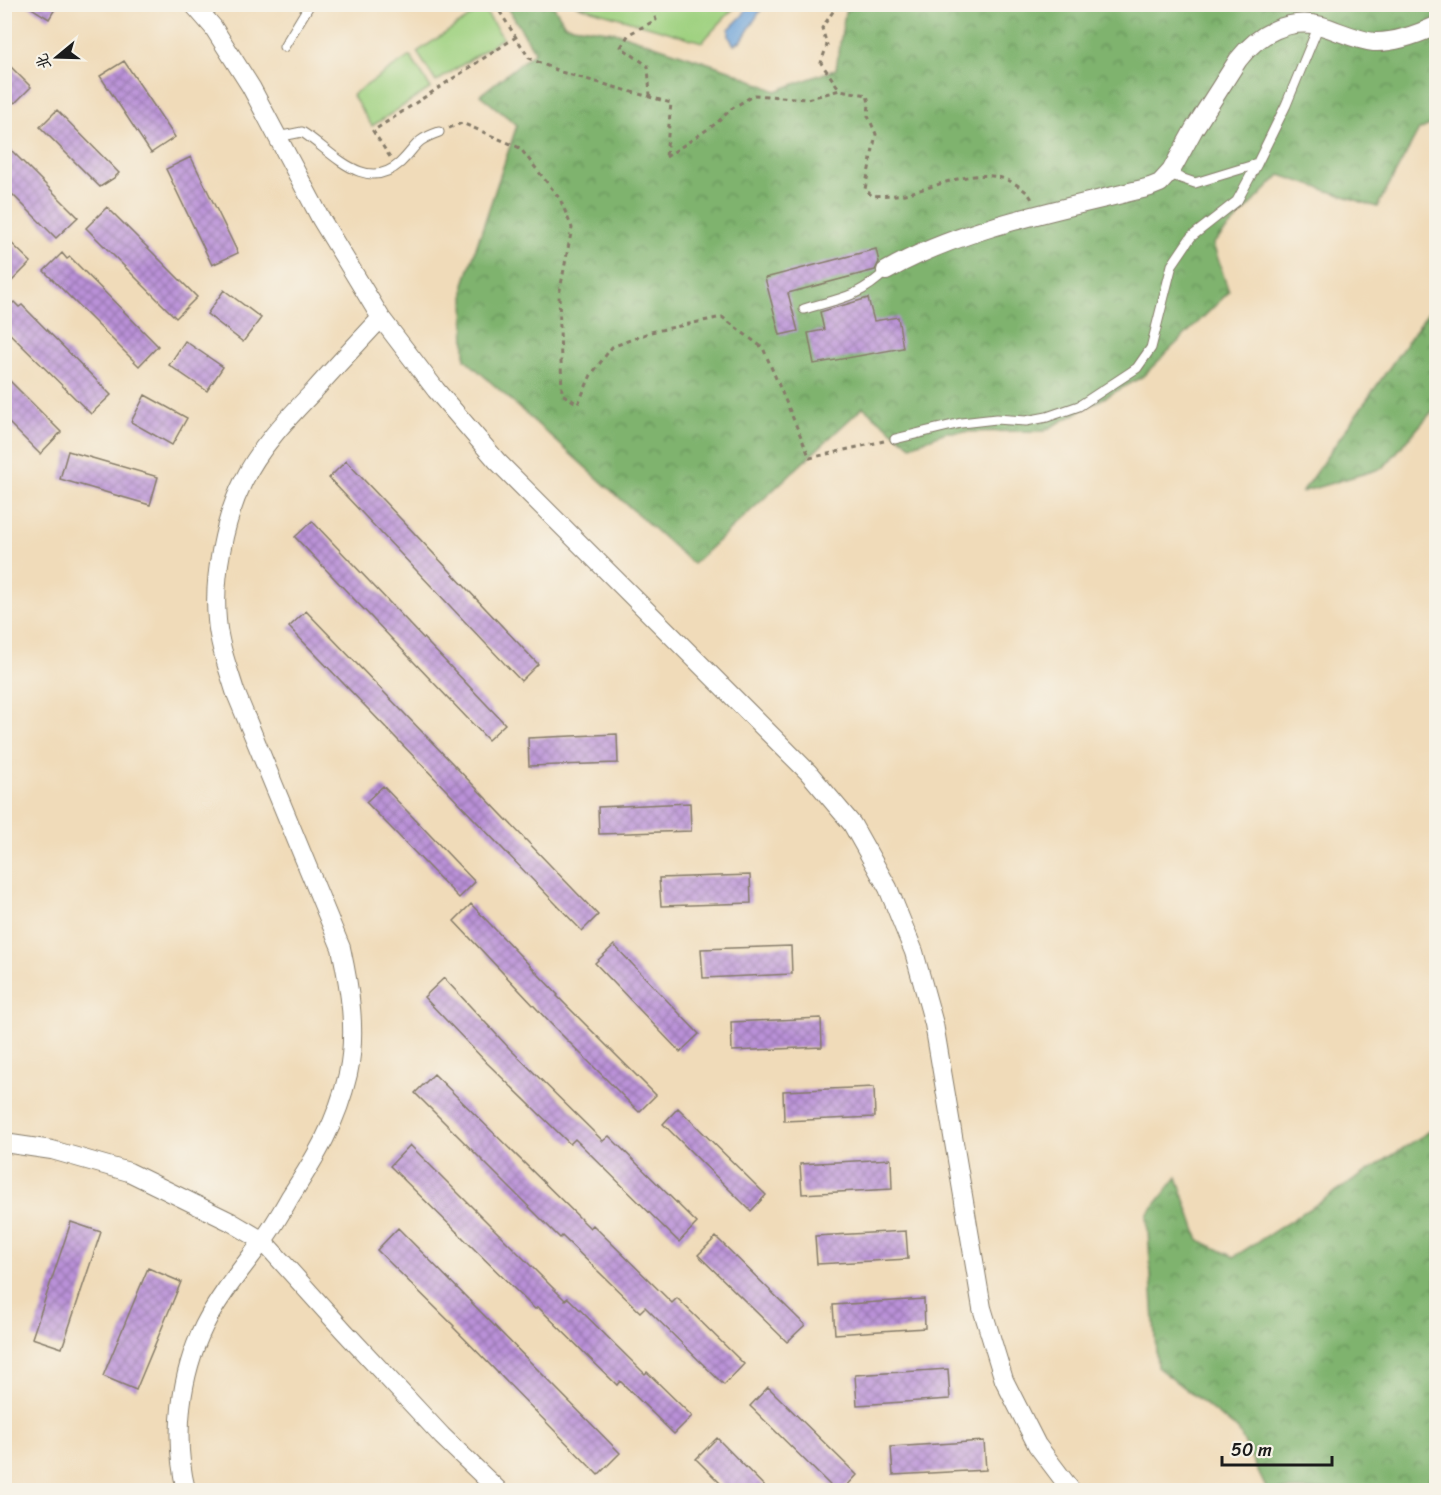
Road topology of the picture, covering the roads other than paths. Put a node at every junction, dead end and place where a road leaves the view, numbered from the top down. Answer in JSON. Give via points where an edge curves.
{"nodes":[{"id":1,"x":193,"y":4,"type":"edge"},
{"id":2,"x":310,"y":4,"type":"edge"},
{"id":3,"x":1319,"y":25,"type":"junction"},
{"id":4,"x":1437,"y":26,"type":"edge"},
{"id":5,"x":284,"y":47,"type":"dead end"},
{"id":6,"x":439,"y":132,"type":"road end"},
{"id":7,"x":277,"y":137,"type":"junction"},
{"id":8,"x":1257,"y":164,"type":"junction"},
{"id":9,"x":1169,"y":174,"type":"junction"},
{"id":10,"x":886,"y":271,"type":"joint"},
{"id":11,"x":804,"y":309,"type":"dead end"},
{"id":12,"x":381,"y":318,"type":"junction"},
{"id":13,"x":895,"y":439,"type":"road end"},
{"id":14,"x":4,"y":1143,"type":"edge"},
{"id":15,"x":263,"y":1241,"type":"junction"},
{"id":16,"x":186,"y":1491,"type":"edge"},
{"id":17,"x":498,"y":1491,"type":"edge"},
{"id":18,"x":1071,"y":1491,"type":"edge"}],
"edges":[{"from":1,"to":7,"type":"street","via":[[213,27]]},
{"from":2,"to":5,"type":"lane"},
{"from":3,"to":4,"type":"street","via":[[1375,42],[1415,35]]},
{"from":3,"to":8,"type":"lane"},
{"from":3,"to":9,"type":"street","via":[[1285,25],[1245,50]]},
{"from":6,"to":7,"type":"lane","via":[[419,140],[396,166],[363,172],[345,165],[302,132]]},
{"from":7,"to":12,"type":"street"},
{"from":8,"to":9,"type":"lane","via":[[1195,183]]},
{"from":8,"to":13,"type":"lane","via":[[1237,201],[1191,237],[1172,265],[1151,348],[1137,368],[1079,406],[1047,417],[961,423]]},
{"from":9,"to":10,"type":"street","via":[[1150,188],[959,238]]},
{"from":10,"to":11,"type":"lane","via":[[860,292]]},
{"from":12,"to":15,"type":"street","via":[[285,421],[262,452],[243,482],[221,551],[217,620],[223,655],[341,948],[353,1031],[348,1073],[333,1122]]},
{"from":12,"to":18,"type":"street","via":[[497,460],[808,772],[852,824],[888,888],[914,952],[934,1024],[982,1308],[1004,1380],[1037,1445]]},
{"from":14,"to":15,"type":"street","via":[[52,1150],[129,1172]]},
{"from":15,"to":16,"type":"street","via":[[220,1298],[193,1353],[181,1412],[180,1444]]},
{"from":15,"to":17,"type":"street"}]}
